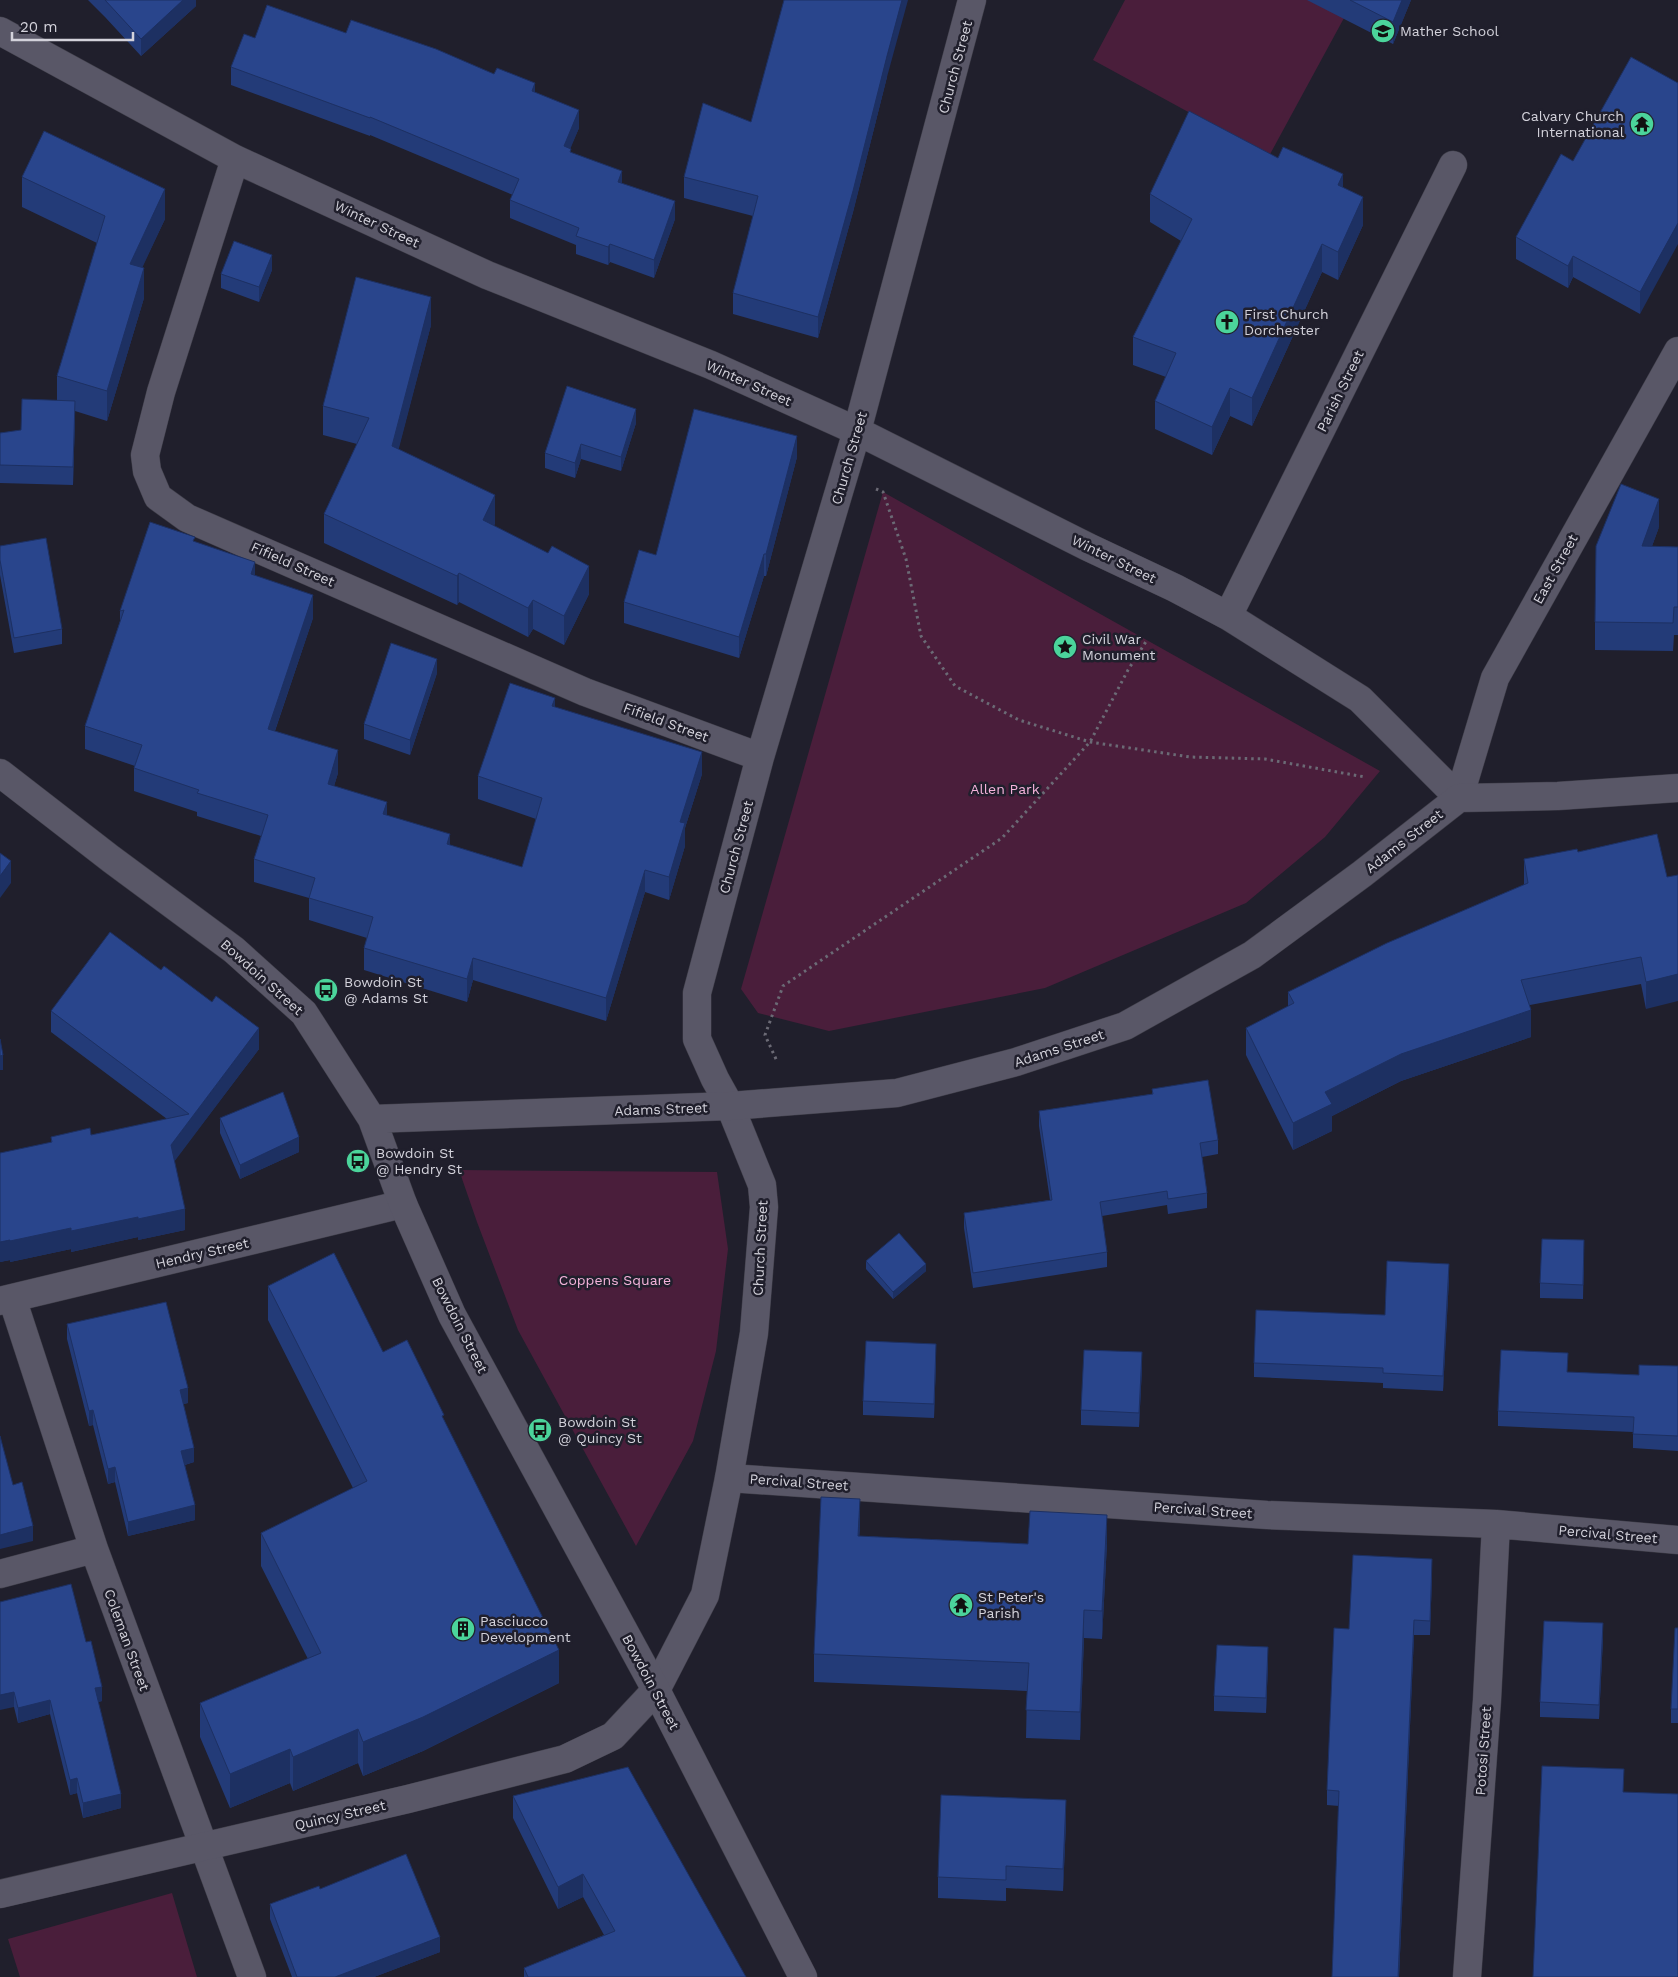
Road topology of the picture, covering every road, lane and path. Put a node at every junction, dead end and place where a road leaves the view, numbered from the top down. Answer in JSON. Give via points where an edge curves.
{"nodes":[{"id":1,"x":972,"y":0,"type":"edge"},
{"id":2,"x":0,"y":31,"type":"edge"},
{"id":3,"x":235,"y":159,"type":"junction"},
{"id":4,"x":1452,"y":166,"type":"dead end"},
{"id":5,"x":1678,"y":351,"type":"edge"},
{"id":6,"x":857,"y":431,"type":"junction"},
{"id":7,"x":844,"y":474,"type":"junction"},
{"id":8,"x":1228,"y":616,"type":"junction"},
{"id":9,"x":1147,"y":640,"type":"dead end"},
{"id":10,"x":1090,"y":742,"type":"junction"},
{"id":11,"x":760,"y":757,"type":"junction"},
{"id":12,"x":0,"y":773,"type":"edge"},
{"id":13,"x":1365,"y":777,"type":"dead end"},
{"id":14,"x":1678,"y":788,"type":"edge"},
{"id":15,"x":1460,"y":798,"type":"junction"},
{"id":16,"x":776,"y":1059,"type":"dead end"},
{"id":17,"x":730,"y":1106,"type":"junction"},
{"id":18,"x":372,"y":1119,"type":"junction"},
{"id":19,"x":403,"y":1204,"type":"junction"},
{"id":20,"x":6,"y":1300,"type":"edge"},
{"id":21,"x":729,"y":1478,"type":"junction"},
{"id":22,"x":1496,"y":1524,"type":"junction"},
{"id":23,"x":1678,"y":1540,"type":"edge"},
{"id":24,"x":94,"y":1549,"type":"junction"},
{"id":25,"x":0,"y":1574,"type":"edge"},
{"id":26,"x":656,"y":1690,"type":"junction"},
{"id":27,"x":204,"y":1847,"type":"junction"},
{"id":28,"x":0,"y":1894,"type":"edge"},
{"id":29,"x":252,"y":1977,"type":"edge"},
{"id":30,"x":803,"y":1977,"type":"edge"},
{"id":31,"x":1467,"y":1977,"type":"edge"}],
"edges":[{"from":1,"to":6,"type":"street","name":"Church Street"},
{"from":2,"to":3,"type":"street","name":"Winter Street"},
{"from":3,"to":6,"type":"street","name":"Winter Street","via":[[487,275],[711,365]]},
{"from":3,"to":11,"type":"street","name":"Fifield Street","via":[[144,455],[158,498],[187,518],[585,692]]},
{"from":4,"to":8,"type":"street","name":"Parish Street"},
{"from":5,"to":15,"type":"street","name":"East Street","via":[[1495,678]]},
{"from":6,"to":7,"type":"street","name":"Church Street"},
{"from":6,"to":8,"type":"street","name":"Winter Street"},
{"from":7,"to":10,"type":"path","via":[[883,492],[906,559],[921,636],[955,686],[1019,720]]},
{"from":7,"to":11,"type":"street","name":"Church Street"},
{"from":8,"to":15,"type":"street","name":"Winter Street","via":[[1360,700]]},
{"from":9,"to":10,"type":"path"},
{"from":10,"to":13,"type":"path","via":[[1190,757],[1265,759]]},
{"from":10,"to":16,"type":"path","via":[[1002,838],[783,986],[765,1035]]},
{"from":11,"to":17,"type":"street","name":"Church Street","via":[[697,993],[697,1040]]},
{"from":12,"to":18,"type":"street","name":"Bowdoin Street","via":[[234,950],[304,1013]]},
{"from":14,"to":15,"type":"street"},
{"from":15,"to":17,"type":"street","name":"Adams Street","via":[[1252,955],[1125,1026],[1016,1062],[897,1094]]},
{"from":17,"to":18,"type":"street","name":"Adams Street"},
{"from":17,"to":21,"type":"street","name":"Church Street","via":[[762,1185],[764,1207],[754,1333]]},
{"from":18,"to":19,"type":"street","name":"Bowdoin Street"},
{"from":19,"to":20,"type":"street","name":"Hendry Street"},
{"from":19,"to":26,"type":"street","name":"Bowdoin Street","via":[[452,1315]]},
{"from":20,"to":24,"type":"street","name":"Coleman Street"},
{"from":21,"to":22,"type":"street","name":"Percival Street","via":[[1267,1514]]},
{"from":21,"to":26,"type":"street","name":"Church Street","via":[[705,1595]]},
{"from":22,"to":23,"type":"street","name":"Percival Street"},
{"from":22,"to":31,"type":"street","name":"Potosi Street"},
{"from":24,"to":25,"type":"street"},
{"from":24,"to":27,"type":"street","name":"Coleman Street"},
{"from":26,"to":27,"type":"street","name":"Quincy Street","via":[[613,1736],[565,1759],[408,1800]]},
{"from":26,"to":30,"type":"street","name":"Bowdoin Street"},
{"from":27,"to":28,"type":"street","name":"Quincy Street"},
{"from":27,"to":29,"type":"street","name":"Coleman Street"}]}
